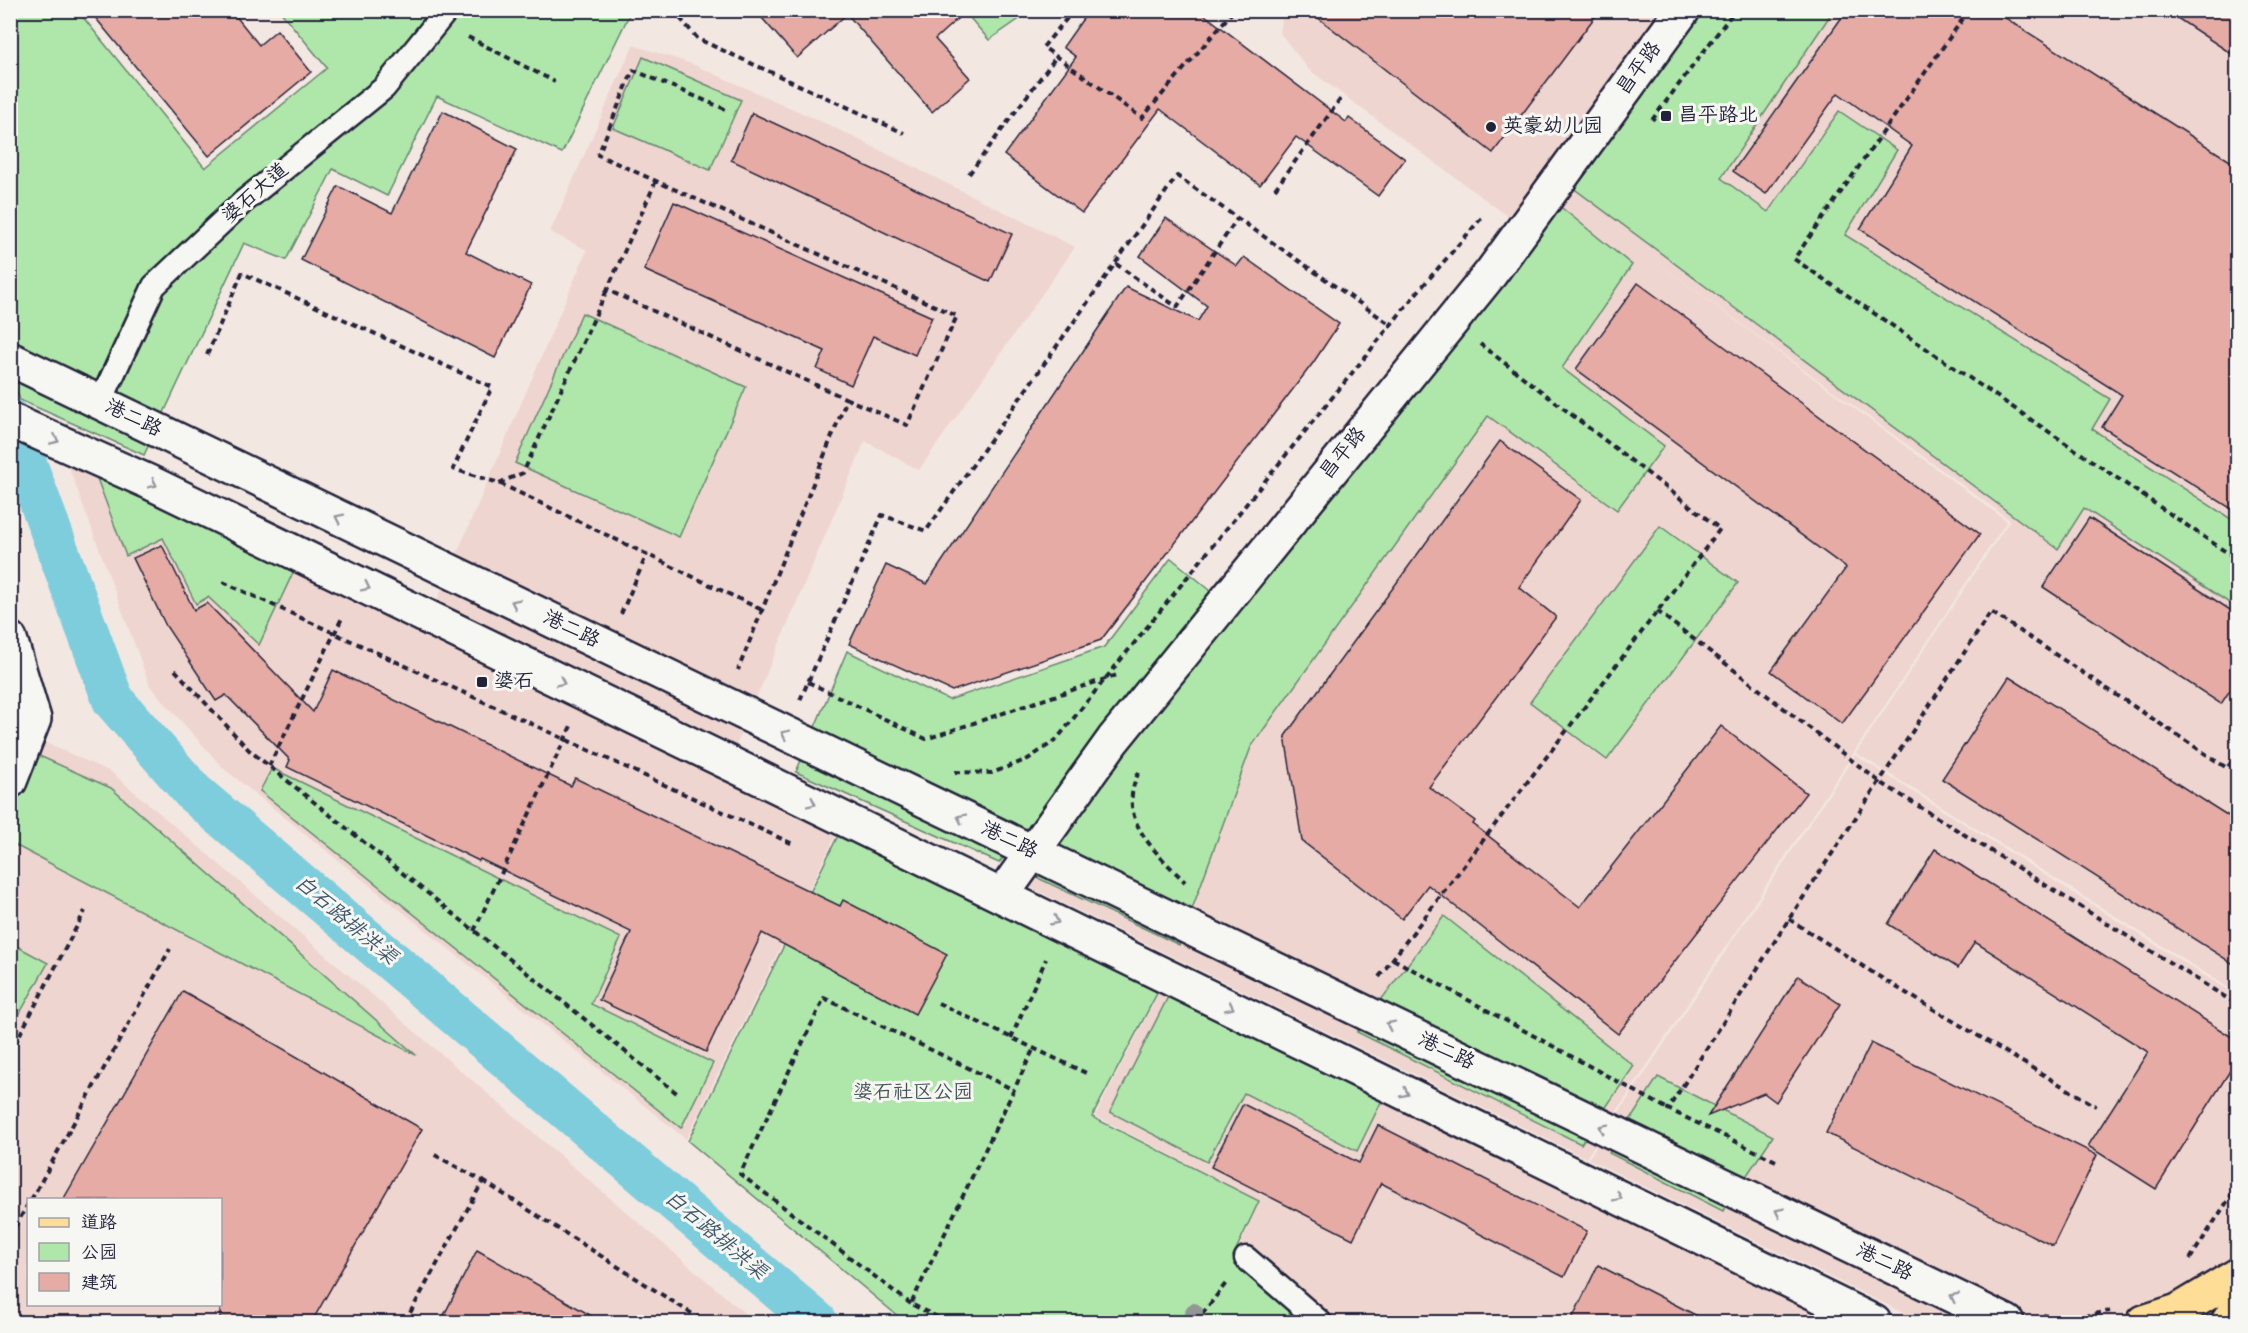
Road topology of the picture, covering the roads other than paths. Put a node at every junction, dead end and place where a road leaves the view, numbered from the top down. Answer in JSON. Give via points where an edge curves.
{"nodes":[{"id":1,"x":1683,"y":10,"type":"edge"},
{"id":2,"x":443,"y":16,"type":"edge"},
{"id":3,"x":10,"y":359,"type":"edge"},
{"id":4,"x":96,"y":401,"type":"junction"},
{"id":5,"x":10,"y":420,"type":"edge"},
{"id":6,"x":10,"y":639,"type":"edge"},
{"id":7,"x":10,"y":781,"type":"edge"},
{"id":8,"x":1032,"y":852,"type":"junction"},
{"id":9,"x":1002,"y":895,"type":"junction"},
{"id":10,"x":1246,"y":1258,"type":"road end"},
{"id":11,"x":2238,"y":1275,"type":"edge"},
{"id":12,"x":2238,"y":1307,"type":"edge"},
{"id":13,"x":2130,"y":1316,"type":"edge"},
{"id":14,"x":1320,"y":1323,"type":"edge"},
{"id":15,"x":1874,"y":1323,"type":"edge"},
{"id":16,"x":2007,"y":1323,"type":"edge"},
{"id":17,"x":2228,"y":1323,"type":"edge"}],
"edges":[{"from":1,"to":8,"type":"street","name":"昌平路","via":[[1491,273],[1113,740]]},
{"from":2,"to":4,"type":"lane","name":"婆石大道","via":[[384,88],[243,202],[154,286]]},
{"from":3,"to":4,"type":"street","name":"港二路"},
{"from":8,"to":4,"type":"street","name":"港二路","one_way":true},
{"from":5,"to":9,"type":"street","one_way":true,"via":[[100,459]]},
{"from":6,"to":7,"type":"street","via":[[34,719]]},
{"from":8,"to":9,"type":"street","name":"昌平路"},
{"from":16,"to":8,"type":"street","name":"港二路","one_way":true},
{"from":9,"to":15,"type":"street","one_way":true},
{"from":10,"to":14,"type":"lane"},
{"from":11,"to":13,"type":"main road","via":[[2178,1311]]},
{"from":12,"to":17,"type":"main road"}]}
